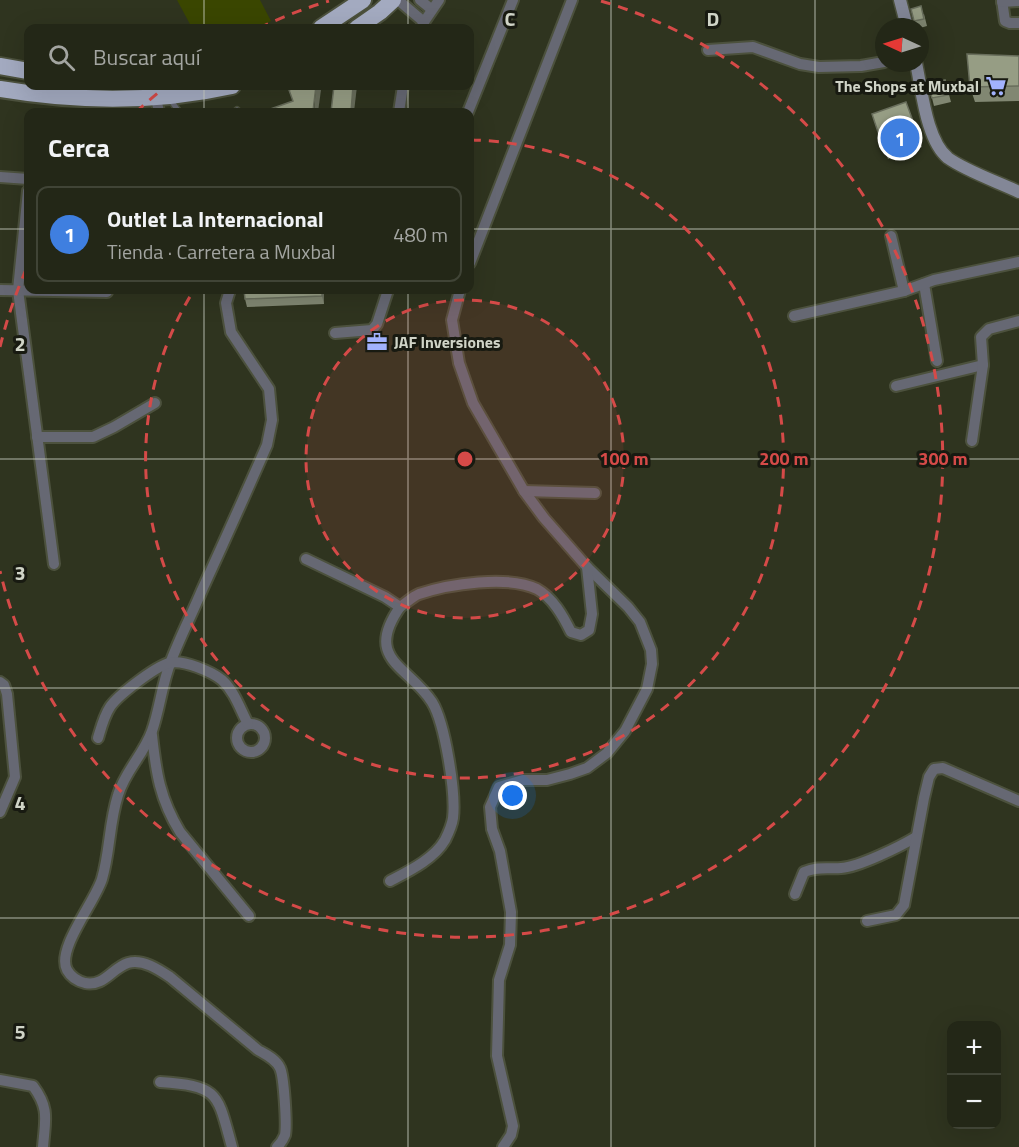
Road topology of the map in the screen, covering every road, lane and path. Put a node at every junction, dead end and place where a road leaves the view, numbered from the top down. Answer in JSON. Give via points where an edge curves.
{"nodes":[{"id":1,"x":363,"y":0,"type":"edge"},
{"id":2,"x":395,"y":0,"type":"edge"},
{"id":3,"x":420,"y":0,"type":"edge"},
{"id":4,"x":439,"y":0,"type":"edge"},
{"id":5,"x":513,"y":0,"type":"edge"},
{"id":6,"x":572,"y":0,"type":"edge"},
{"id":7,"x":900,"y":0,"type":"edge"},
{"id":8,"x":1002,"y":1,"type":"edge"},
{"id":9,"x":1019,"y":1,"type":"edge"},
{"id":10,"x":432,"y":9,"type":"junction"},
{"id":11,"x":905,"y":18,"type":"edge"},
{"id":12,"x":1019,"y":23,"type":"edge"},
{"id":13,"x":327,"y":24,"type":"edge"},
{"id":14,"x":365,"y":24,"type":"edge"},
{"id":15,"x":421,"y":24,"type":"edge"},
{"id":16,"x":423,"y":24,"type":"edge"},
{"id":17,"x":708,"y":50,"type":"dead end"},
{"id":18,"x":875,"y":64,"type":"edge"},
{"id":19,"x":0,"y":66,"type":"edge"},
{"id":20,"x":24,"y":70,"type":"edge"},
{"id":21,"x":918,"y":72,"type":"edge"},
{"id":22,"x":0,"y":89,"type":"edge"},
{"id":23,"x":215,"y":90,"type":"edge"},
{"id":24,"x":402,"y":90,"type":"edge"},
{"id":25,"x":121,"y":91,"type":"edge"},
{"id":26,"x":161,"y":103,"type":"edge"},
{"id":27,"x":400,"y":108,"type":"edge"},
{"id":28,"x":470,"y":108,"type":"edge"},
{"id":29,"x":0,"y":177,"type":"edge"},
{"id":30,"x":24,"y":179,"type":"edge"},
{"id":31,"x":1019,"y":192,"type":"edge"},
{"id":32,"x":24,"y":231,"type":"edge"},
{"id":33,"x":891,"y":236,"type":"dead end"},
{"id":34,"x":474,"y":253,"type":"edge"},
{"id":35,"x":1019,"y":262,"type":"edge"},
{"id":36,"x":924,"y":284,"type":"junction"},
{"id":37,"x":0,"y":290,"type":"edge"},
{"id":38,"x":18,"y":290,"type":"junction"},
{"id":39,"x":24,"y":290,"type":"edge"},
{"id":40,"x":904,"y":291,"type":"junction"},
{"id":41,"x":229,"y":294,"type":"edge"},
{"id":42,"x":387,"y":294,"type":"edge"},
{"id":43,"x":459,"y":294,"type":"edge"},
{"id":44,"x":794,"y":316,"type":"dead end"},
{"id":45,"x":1019,"y":321,"type":"edge"},
{"id":46,"x":335,"y":333,"type":"dead end"},
{"id":47,"x":937,"y":361,"type":"dead end"},
{"id":48,"x":983,"y":365,"type":"junction"},
{"id":49,"x":896,"y":386,"type":"dead end"},
{"id":50,"x":155,"y":403,"type":"dead end"},
{"id":51,"x":37,"y":437,"type":"junction"},
{"id":52,"x":972,"y":441,"type":"dead end"},
{"id":53,"x":524,"y":491,"type":"junction"},
{"id":54,"x":595,"y":493,"type":"dead end"},
{"id":55,"x":306,"y":559,"type":"dead end"},
{"id":56,"x":54,"y":564,"type":"dead end"},
{"id":57,"x":586,"y":567,"type":"junction"},
{"id":58,"x":400,"y":607,"type":"junction"},
{"id":59,"x":170,"y":663,"type":"junction"},
{"id":60,"x":0,"y":682,"type":"edge"},
{"id":61,"x":248,"y":724,"type":"dead end"},
{"id":62,"x":152,"y":732,"type":"junction"},
{"id":63,"x":98,"y":738,"type":"dead end"},
{"id":64,"x":1019,"y":801,"type":"edge"},
{"id":65,"x":0,"y":812,"type":"edge"},
{"id":66,"x":916,"y":837,"type":"junction"},
{"id":67,"x":390,"y":881,"type":"dead end"},
{"id":68,"x":795,"y":894,"type":"dead end"},
{"id":69,"x":249,"y":916,"type":"dead end"},
{"id":70,"x":867,"y":921,"type":"dead end"},
{"id":71,"x":0,"y":1080,"type":"edge"},
{"id":72,"x":160,"y":1082,"type":"dead end"},
{"id":73,"x":43,"y":1147,"type":"edge"},
{"id":74,"x":232,"y":1147,"type":"edge"},
{"id":75,"x":277,"y":1147,"type":"edge"},
{"id":76,"x":503,"y":1147,"type":"edge"}],
"edges":[{"from":1,"to":13,"type":"highway"},
{"from":2,"to":14,"type":"highway"},
{"from":2,"to":15,"type":"street"},
{"from":3,"to":10,"type":"street"},
{"from":4,"to":10,"type":"street"},
{"from":5,"to":28,"type":"street"},
{"from":6,"to":34,"type":"street"},
{"from":7,"to":11,"type":"main road"},
{"from":8,"to":9,"type":"street"},
{"from":8,"to":12,"type":"street","via":[[1005,21]]},
{"from":10,"to":16,"type":"street"},
{"from":17,"to":18,"type":"street","via":[[753,47],[819,67]]},
{"from":19,"to":20,"type":"highway"},
{"from":21,"to":31,"type":"main road","via":[[930,126],[941,150],[949,158]]},
{"from":22,"to":25,"type":"highway","via":[[32,94]]},
{"from":23,"to":26,"type":"highway"},
{"from":24,"to":27,"type":"street"},
{"from":25,"to":26,"type":"highway"},
{"from":29,"to":30,"type":"street"},
{"from":32,"to":38,"type":"street"},
{"from":33,"to":40,"type":"street"},
{"from":35,"to":36,"type":"street"},
{"from":36,"to":40,"type":"street"},
{"from":36,"to":47,"type":"street"},
{"from":37,"to":38,"type":"street"},
{"from":38,"to":39,"type":"street"},
{"from":38,"to":51,"type":"street"},
{"from":40,"to":44,"type":"street"},
{"from":41,"to":59,"type":"street","via":[[226,303],[231,332],[269,389],[272,420],[267,445]]},
{"from":42,"to":46,"type":"street","via":[[372,330]]},
{"from":43,"to":53,"type":"street","via":[[452,320],[459,363],[473,403]]},
{"from":45,"to":48,"type":"street","via":[[983,333]]},
{"from":48,"to":49,"type":"street"},
{"from":48,"to":52,"type":"street"},
{"from":50,"to":51,"type":"street","via":[[93,437]]},
{"from":51,"to":56,"type":"street"},
{"from":53,"to":54,"type":"street"},
{"from":53,"to":57,"type":"street"},
{"from":55,"to":58,"type":"street"},
{"from":57,"to":58,"type":"street","via":[[592,614],[585,634],[571,632],[548,597],[521,584],[450,587],[417,595]]},
{"from":57,"to":76,"type":"street","via":[[640,622],[651,650],[651,677],[625,731],[607,753],[587,768],[570,774],[499,787],[490,807],[512,912],[510,945],[499,980],[497,1056],[513,1126]]},
{"from":58,"to":67,"type":"street","via":[[392,618],[386,644],[398,668],[431,700],[438,714],[447,755],[453,819],[444,841],[430,855]]},
{"from":59,"to":61,"type":"street","via":[[206,670],[222,680]]},
{"from":59,"to":62,"type":"street"},
{"from":59,"to":63,"type":"street","via":[[119,696],[109,709]]},
{"from":60,"to":65,"type":"street","via":[[6,694],[15,777]]},
{"from":62,"to":69,"type":"street","via":[[157,778],[170,817]]},
{"from":62,"to":75,"type":"street","via":[[118,793],[101,883],[69,943],[67,970],[76,981],[90,984],[103,981],[127,963],[156,968],[273,1059],[282,1074],[286,1127]]},
{"from":64,"to":66,"type":"street","via":[[937,767],[929,777]]},
{"from":66,"to":68,"type":"street","via":[[843,868],[804,872]]},
{"from":66,"to":70,"type":"street","via":[[907,897],[901,911]]},
{"from":71,"to":73,"type":"street","via":[[33,1086],[42,1098],[46,1110]]},
{"from":72,"to":74,"type":"street","via":[[191,1085],[216,1097]]}]}
